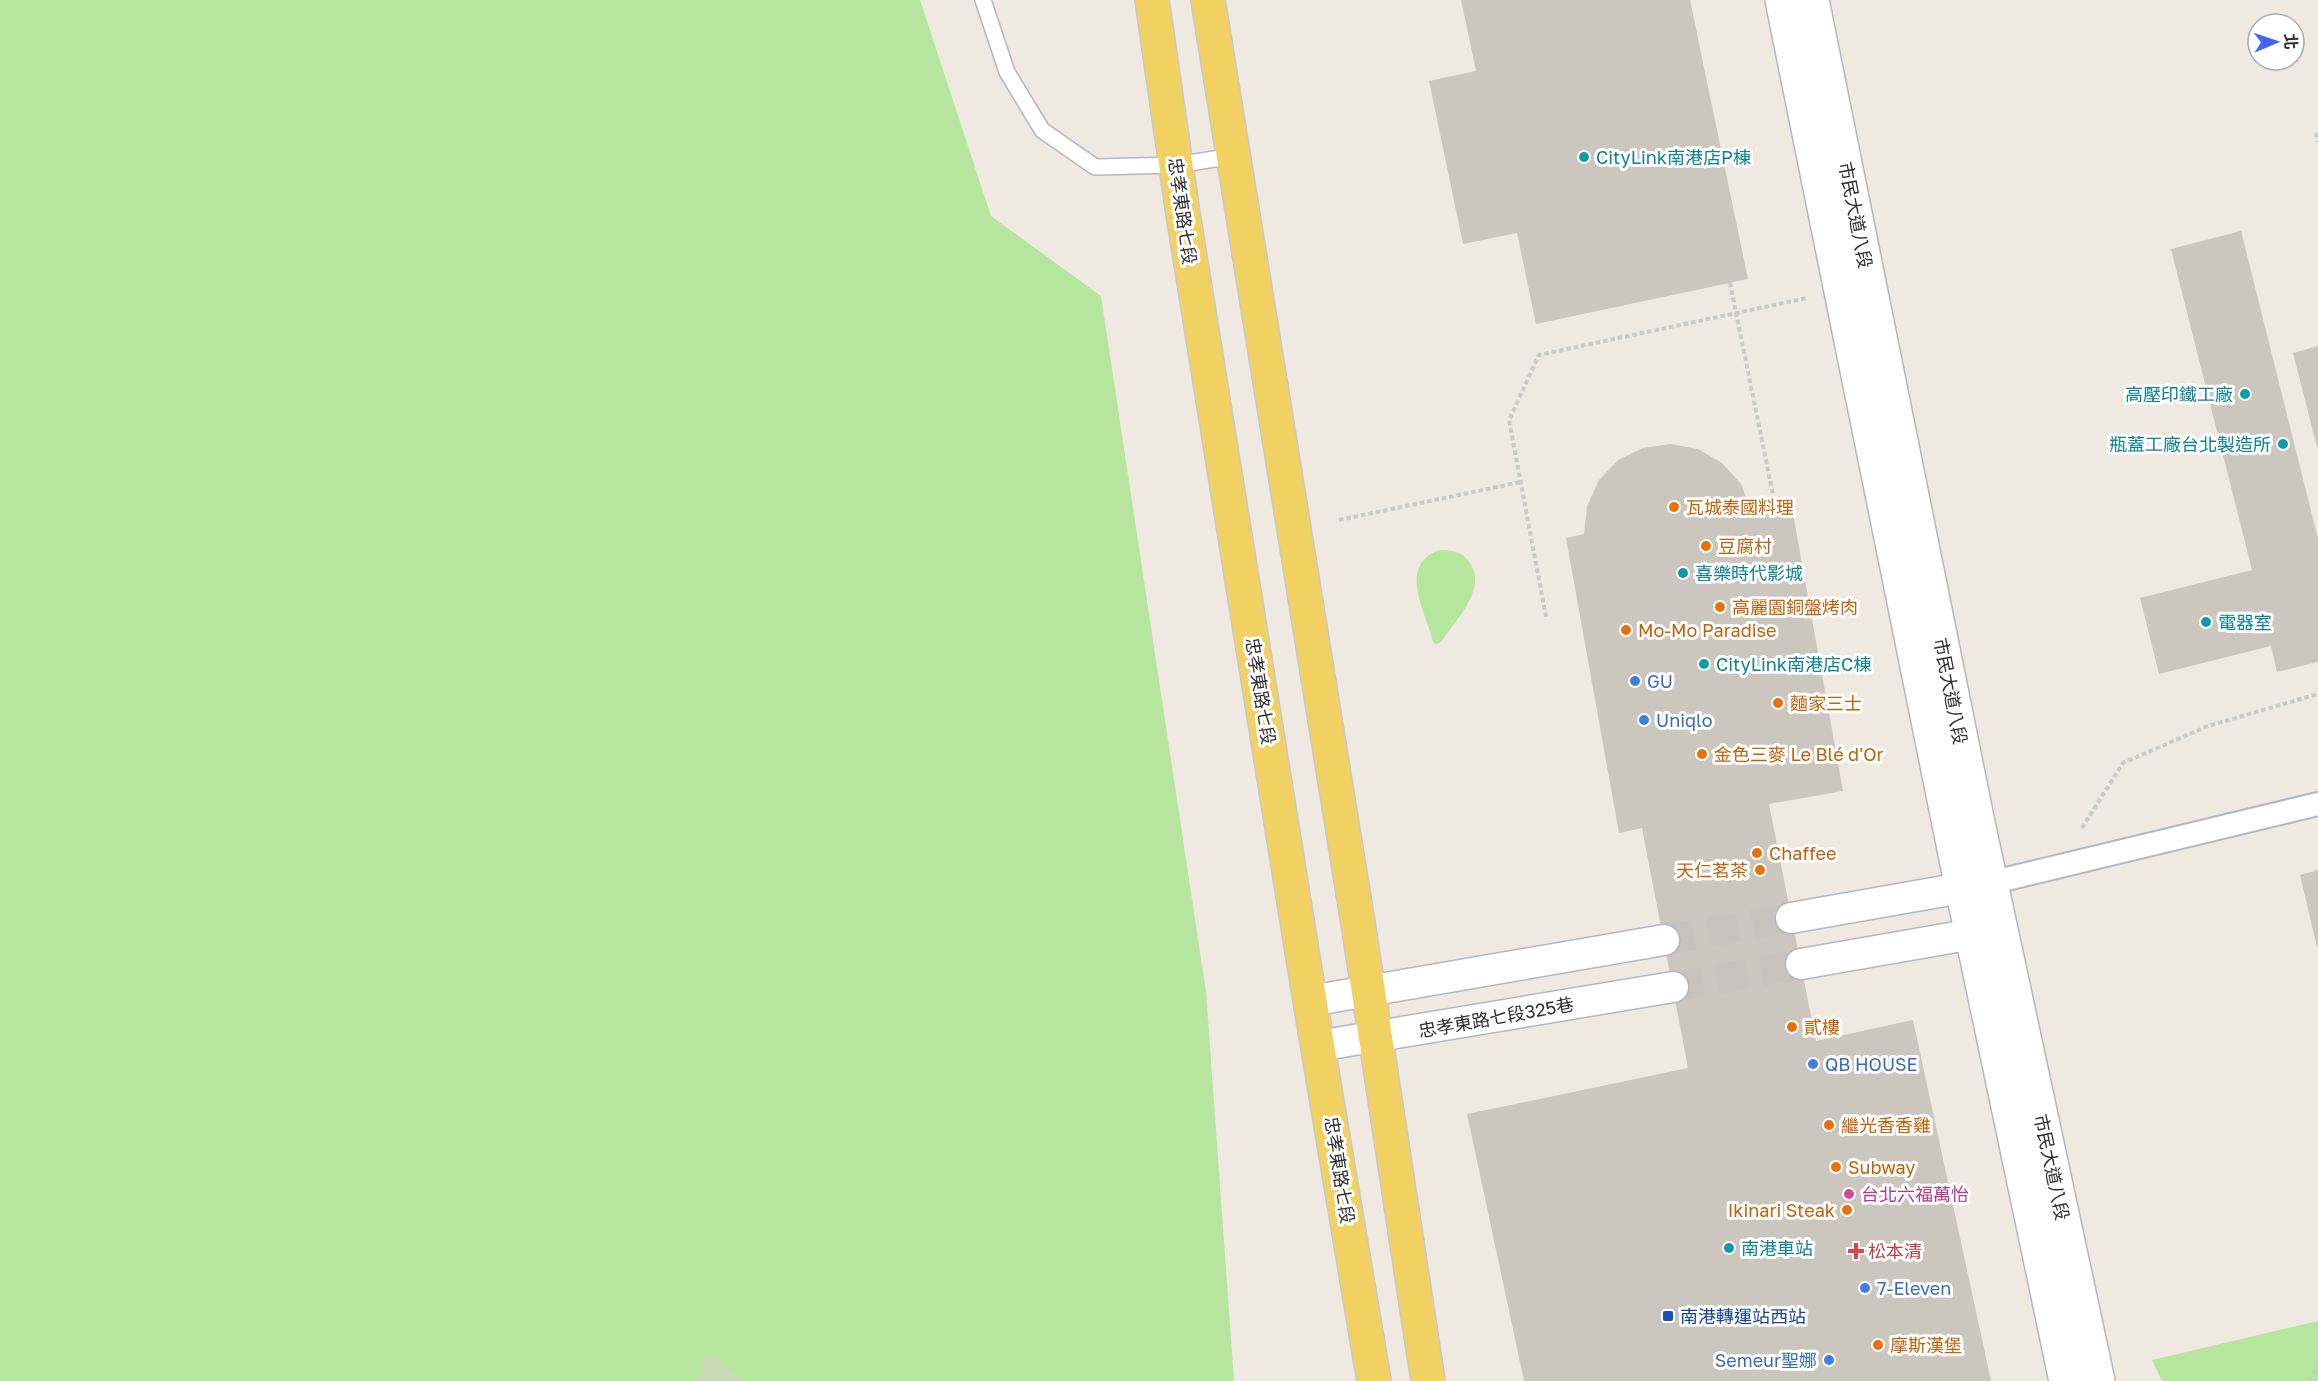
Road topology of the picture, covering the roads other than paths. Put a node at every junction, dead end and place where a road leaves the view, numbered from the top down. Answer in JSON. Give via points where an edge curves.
{"nodes":[{"id":1,"x":983,"y":0,"type":"edge"},
{"id":2,"x":1152,"y":0,"type":"edge"},
{"id":3,"x":1208,"y":0,"type":"edge"},
{"id":4,"x":1782,"y":0,"type":"edge"},
{"id":5,"x":1812,"y":0,"type":"edge"},
{"id":6,"x":1233,"y":156,"type":"junction"},
{"id":7,"x":1177,"y":165,"type":"junction"},
{"id":8,"x":2318,"y":804,"type":"edge"},
{"id":9,"x":1976,"y":886,"type":"junction"},
{"id":10,"x":1791,"y":918,"type":"tunnel mouth"},
{"id":11,"x":1986,"y":932,"type":"junction"},
{"id":12,"x":1664,"y":940,"type":"tunnel mouth"},
{"id":13,"x":1801,"y":964,"type":"tunnel mouth"},
{"id":14,"x":1673,"y":987,"type":"tunnel mouth"},
{"id":15,"x":1369,"y":992,"type":"junction"},
{"id":16,"x":1310,"y":1001,"type":"junction"},
{"id":17,"x":1376,"y":1038,"type":"junction"},
{"id":18,"x":1318,"y":1046,"type":"junction"},
{"id":19,"x":1374,"y":1381,"type":"edge"},
{"id":20,"x":1428,"y":1381,"type":"edge"},
{"id":21,"x":2066,"y":1381,"type":"edge"},
{"id":22,"x":2098,"y":1381,"type":"edge"}],
"edges":[{"from":1,"to":7,"type":"lane","via":[[1007,72],[1042,130],[1095,167]]},
{"from":2,"to":7,"type":"main road","name":"忠孝東路七段"},
{"from":3,"to":6,"type":"main road"},
{"from":4,"to":9,"type":"street","name":"市民大道八段"},
{"from":5,"to":9,"type":"street","name":"市民大道八段"},
{"from":6,"to":7,"type":"lane"},
{"from":6,"to":15,"type":"main road"},
{"from":7,"to":16,"type":"main road","name":"忠孝東路七段"},
{"from":8,"to":9,"type":"street"},
{"from":9,"to":10,"type":"street"},
{"from":9,"to":11,"type":"street","name":"市民大道八段"},
{"from":11,"to":13,"type":"street"},
{"from":11,"to":21,"type":"street","name":"市民大道八段"},
{"from":11,"to":22,"type":"street","name":"市民大道八段"},
{"from":12,"to":15,"type":"street"},
{"from":14,"to":17,"type":"street","name":"忠孝東路七段325巷"},
{"from":15,"to":16,"type":"street"},
{"from":15,"to":17,"type":"main road"},
{"from":16,"to":18,"type":"main road","name":"忠孝東路七段"},
{"from":17,"to":18,"type":"street","name":"忠孝東路七段325巷"},
{"from":17,"to":20,"type":"main road"},
{"from":18,"to":19,"type":"main road","name":"忠孝東路七段"}]}
